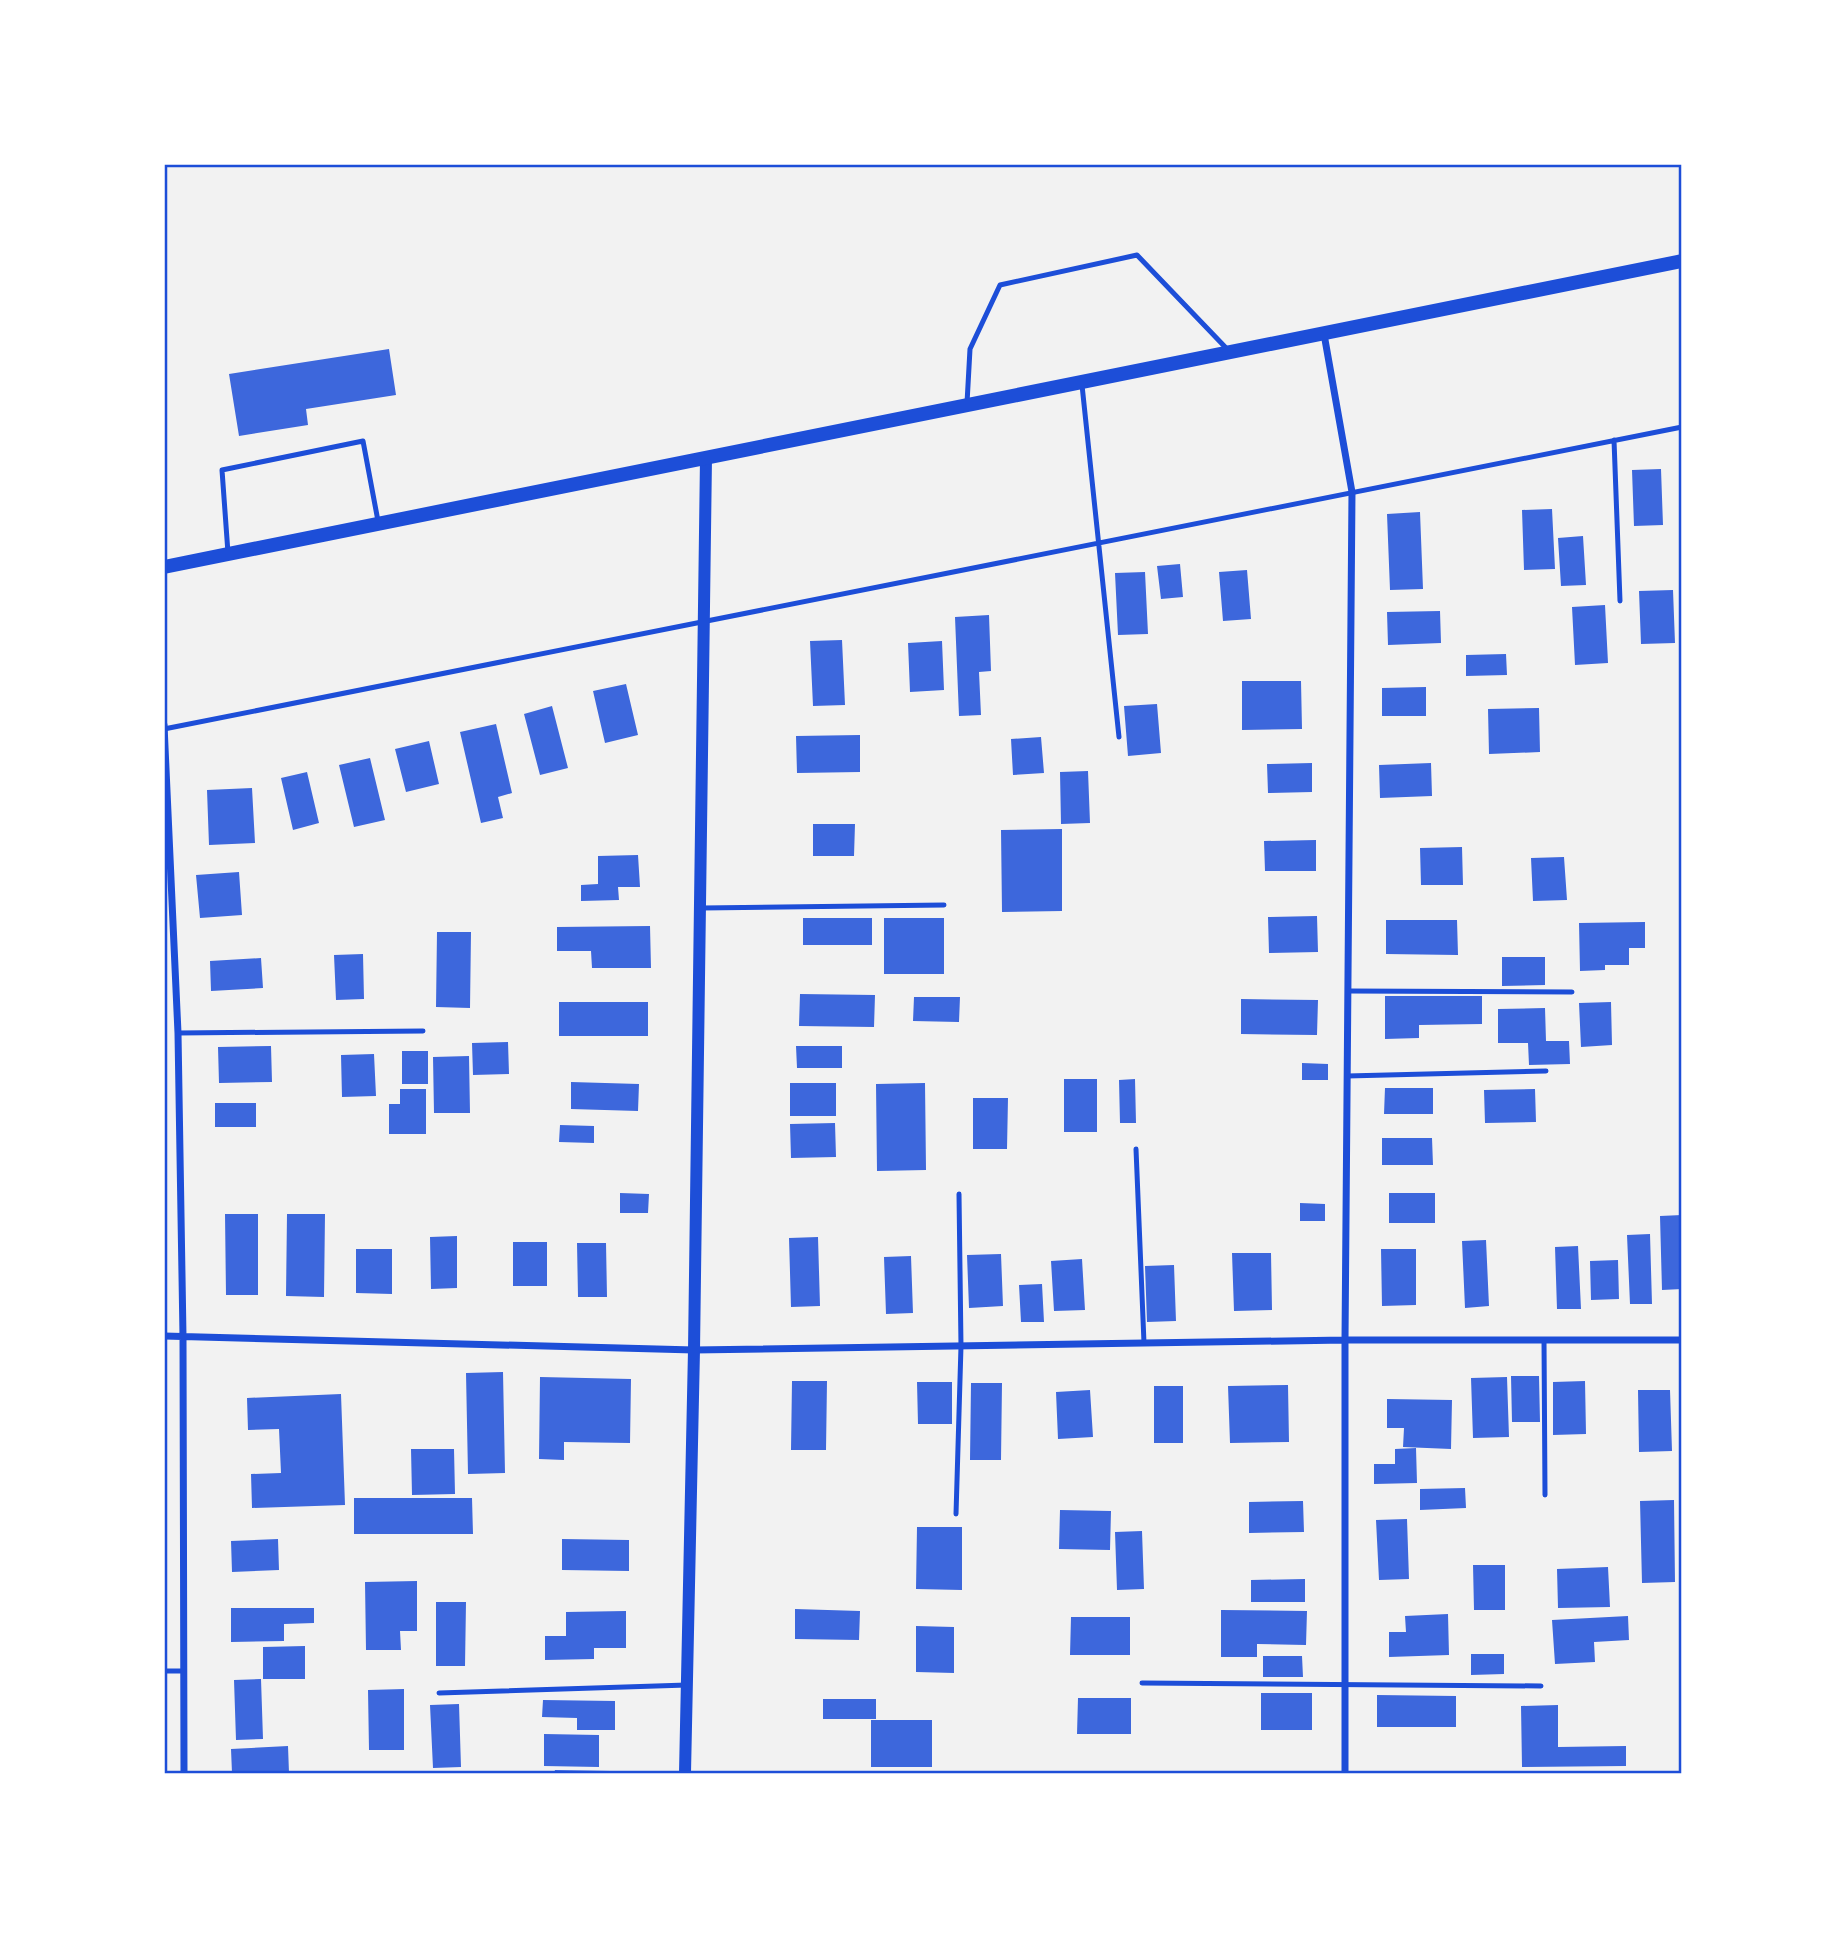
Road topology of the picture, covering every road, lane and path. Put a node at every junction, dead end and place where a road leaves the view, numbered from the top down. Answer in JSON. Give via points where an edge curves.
{"nodes":[{"id":1,"x":1682,"y":261,"type":"edge"},
{"id":2,"x":1324,"y":334,"type":"junction"},
{"id":3,"x":1230,"y":352,"type":"junction"},
{"id":4,"x":1082,"y":382,"type":"junction"},
{"id":5,"x":967,"y":405,"type":"junction"},
{"id":6,"x":1682,"y":427,"type":"edge"},
{"id":7,"x":1614,"y":440,"type":"junction"},
{"id":8,"x":706,"y":458,"type":"junction"},
{"id":9,"x":1352,"y":492,"type":"junction"},
{"id":10,"x":378,"y":524,"type":"junction"},
{"id":11,"x":1098,"y":543,"type":"junction"},
{"id":12,"x":229,"y":554,"type":"junction"},
{"id":13,"x":164,"y":567,"type":"edge"},
{"id":14,"x":1620,"y":601,"type":"dead end"},
{"id":15,"x":702,"y":622,"type":"junction"},
{"id":16,"x":165,"y":728,"type":"edge"},
{"id":17,"x":1119,"y":737,"type":"dead end"},
{"id":18,"x":944,"y":905,"type":"dead end"},
{"id":19,"x":701,"y":908,"type":"junction"},
{"id":20,"x":1348,"y":991,"type":"junction"},
{"id":21,"x":1572,"y":992,"type":"dead end"},
{"id":22,"x":423,"y":1031,"type":"dead end"},
{"id":23,"x":178,"y":1033,"type":"junction"},
{"id":24,"x":1546,"y":1071,"type":"dead end"},
{"id":25,"x":1347,"y":1076,"type":"junction"},
{"id":26,"x":1136,"y":1149,"type":"dead end"},
{"id":27,"x":958,"y":1194,"type":"dead end"},
{"id":28,"x":164,"y":1336,"type":"edge"},
{"id":29,"x":183,"y":1336,"type":"junction"},
{"id":30,"x":1345,"y":1340,"type":"junction"},
{"id":31,"x":1544,"y":1340,"type":"junction"},
{"id":32,"x":1682,"y":1340,"type":"edge"},
{"id":33,"x":1144,"y":1343,"type":"junction"},
{"id":34,"x":961,"y":1346,"type":"junction"},
{"id":35,"x":694,"y":1350,"type":"junction"},
{"id":36,"x":1545,"y":1495,"type":"dead end"},
{"id":37,"x":956,"y":1514,"type":"dead end"},
{"id":38,"x":164,"y":1671,"type":"edge"},
{"id":39,"x":184,"y":1671,"type":"junction"},
{"id":40,"x":1142,"y":1684,"type":"dead end"},
{"id":41,"x":1345,"y":1684,"type":"junction"},
{"id":42,"x":687,"y":1685,"type":"junction"},
{"id":43,"x":1541,"y":1686,"type":"dead end"},
{"id":44,"x":439,"y":1693,"type":"dead end"},
{"id":45,"x":184,"y":1773,"type":"edge"},
{"id":46,"x":685,"y":1773,"type":"edge"},
{"id":47,"x":1345,"y":1773,"type":"edge"}],
"edges":[{"from":1,"to":2,"type":"main road"},
{"from":2,"to":3,"type":"main road"},
{"from":2,"to":9,"type":"street"},
{"from":3,"to":4,"type":"main road"},
{"from":3,"to":5,"type":"lane","via":[[1137,255],[1000,285],[970,349]]},
{"from":4,"to":5,"type":"main road"},
{"from":4,"to":11,"type":"lane"},
{"from":5,"to":8,"type":"main road"},
{"from":6,"to":7,"type":"lane"},
{"from":7,"to":9,"type":"lane"},
{"from":7,"to":14,"type":"lane"},
{"from":8,"to":10,"type":"main road"},
{"from":8,"to":15,"type":"street"},
{"from":9,"to":11,"type":"lane"},
{"from":9,"to":20,"type":"street"},
{"from":10,"to":12,"type":"main road"},
{"from":10,"to":12,"type":"lane","via":[[363,441],[222,470]]},
{"from":11,"to":15,"type":"lane"},
{"from":11,"to":17,"type":"lane"},
{"from":12,"to":13,"type":"main road"},
{"from":15,"to":16,"type":"lane"},
{"from":15,"to":19,"type":"street"},
{"from":16,"to":23,"type":"street"},
{"from":18,"to":19,"type":"lane"},
{"from":19,"to":35,"type":"street"},
{"from":20,"to":21,"type":"lane"},
{"from":20,"to":25,"type":"street"},
{"from":22,"to":23,"type":"lane"},
{"from":23,"to":29,"type":"street"},
{"from":24,"to":25,"type":"lane"},
{"from":25,"to":30,"type":"street"},
{"from":26,"to":33,"type":"lane"},
{"from":27,"to":34,"type":"lane"},
{"from":28,"to":29,"type":"street"},
{"from":29,"to":35,"type":"street"},
{"from":29,"to":39,"type":"street"},
{"from":30,"to":31,"type":"street"},
{"from":30,"to":33,"type":"street"},
{"from":30,"to":41,"type":"street"},
{"from":31,"to":32,"type":"street"},
{"from":31,"to":36,"type":"lane"},
{"from":33,"to":34,"type":"street"},
{"from":34,"to":35,"type":"street"},
{"from":34,"to":37,"type":"lane"},
{"from":35,"to":42,"type":"street"},
{"from":38,"to":39,"type":"lane"},
{"from":39,"to":45,"type":"street"},
{"from":40,"to":41,"type":"lane"},
{"from":41,"to":43,"type":"lane"},
{"from":41,"to":47,"type":"street"},
{"from":42,"to":44,"type":"lane"},
{"from":42,"to":46,"type":"street"}]}
